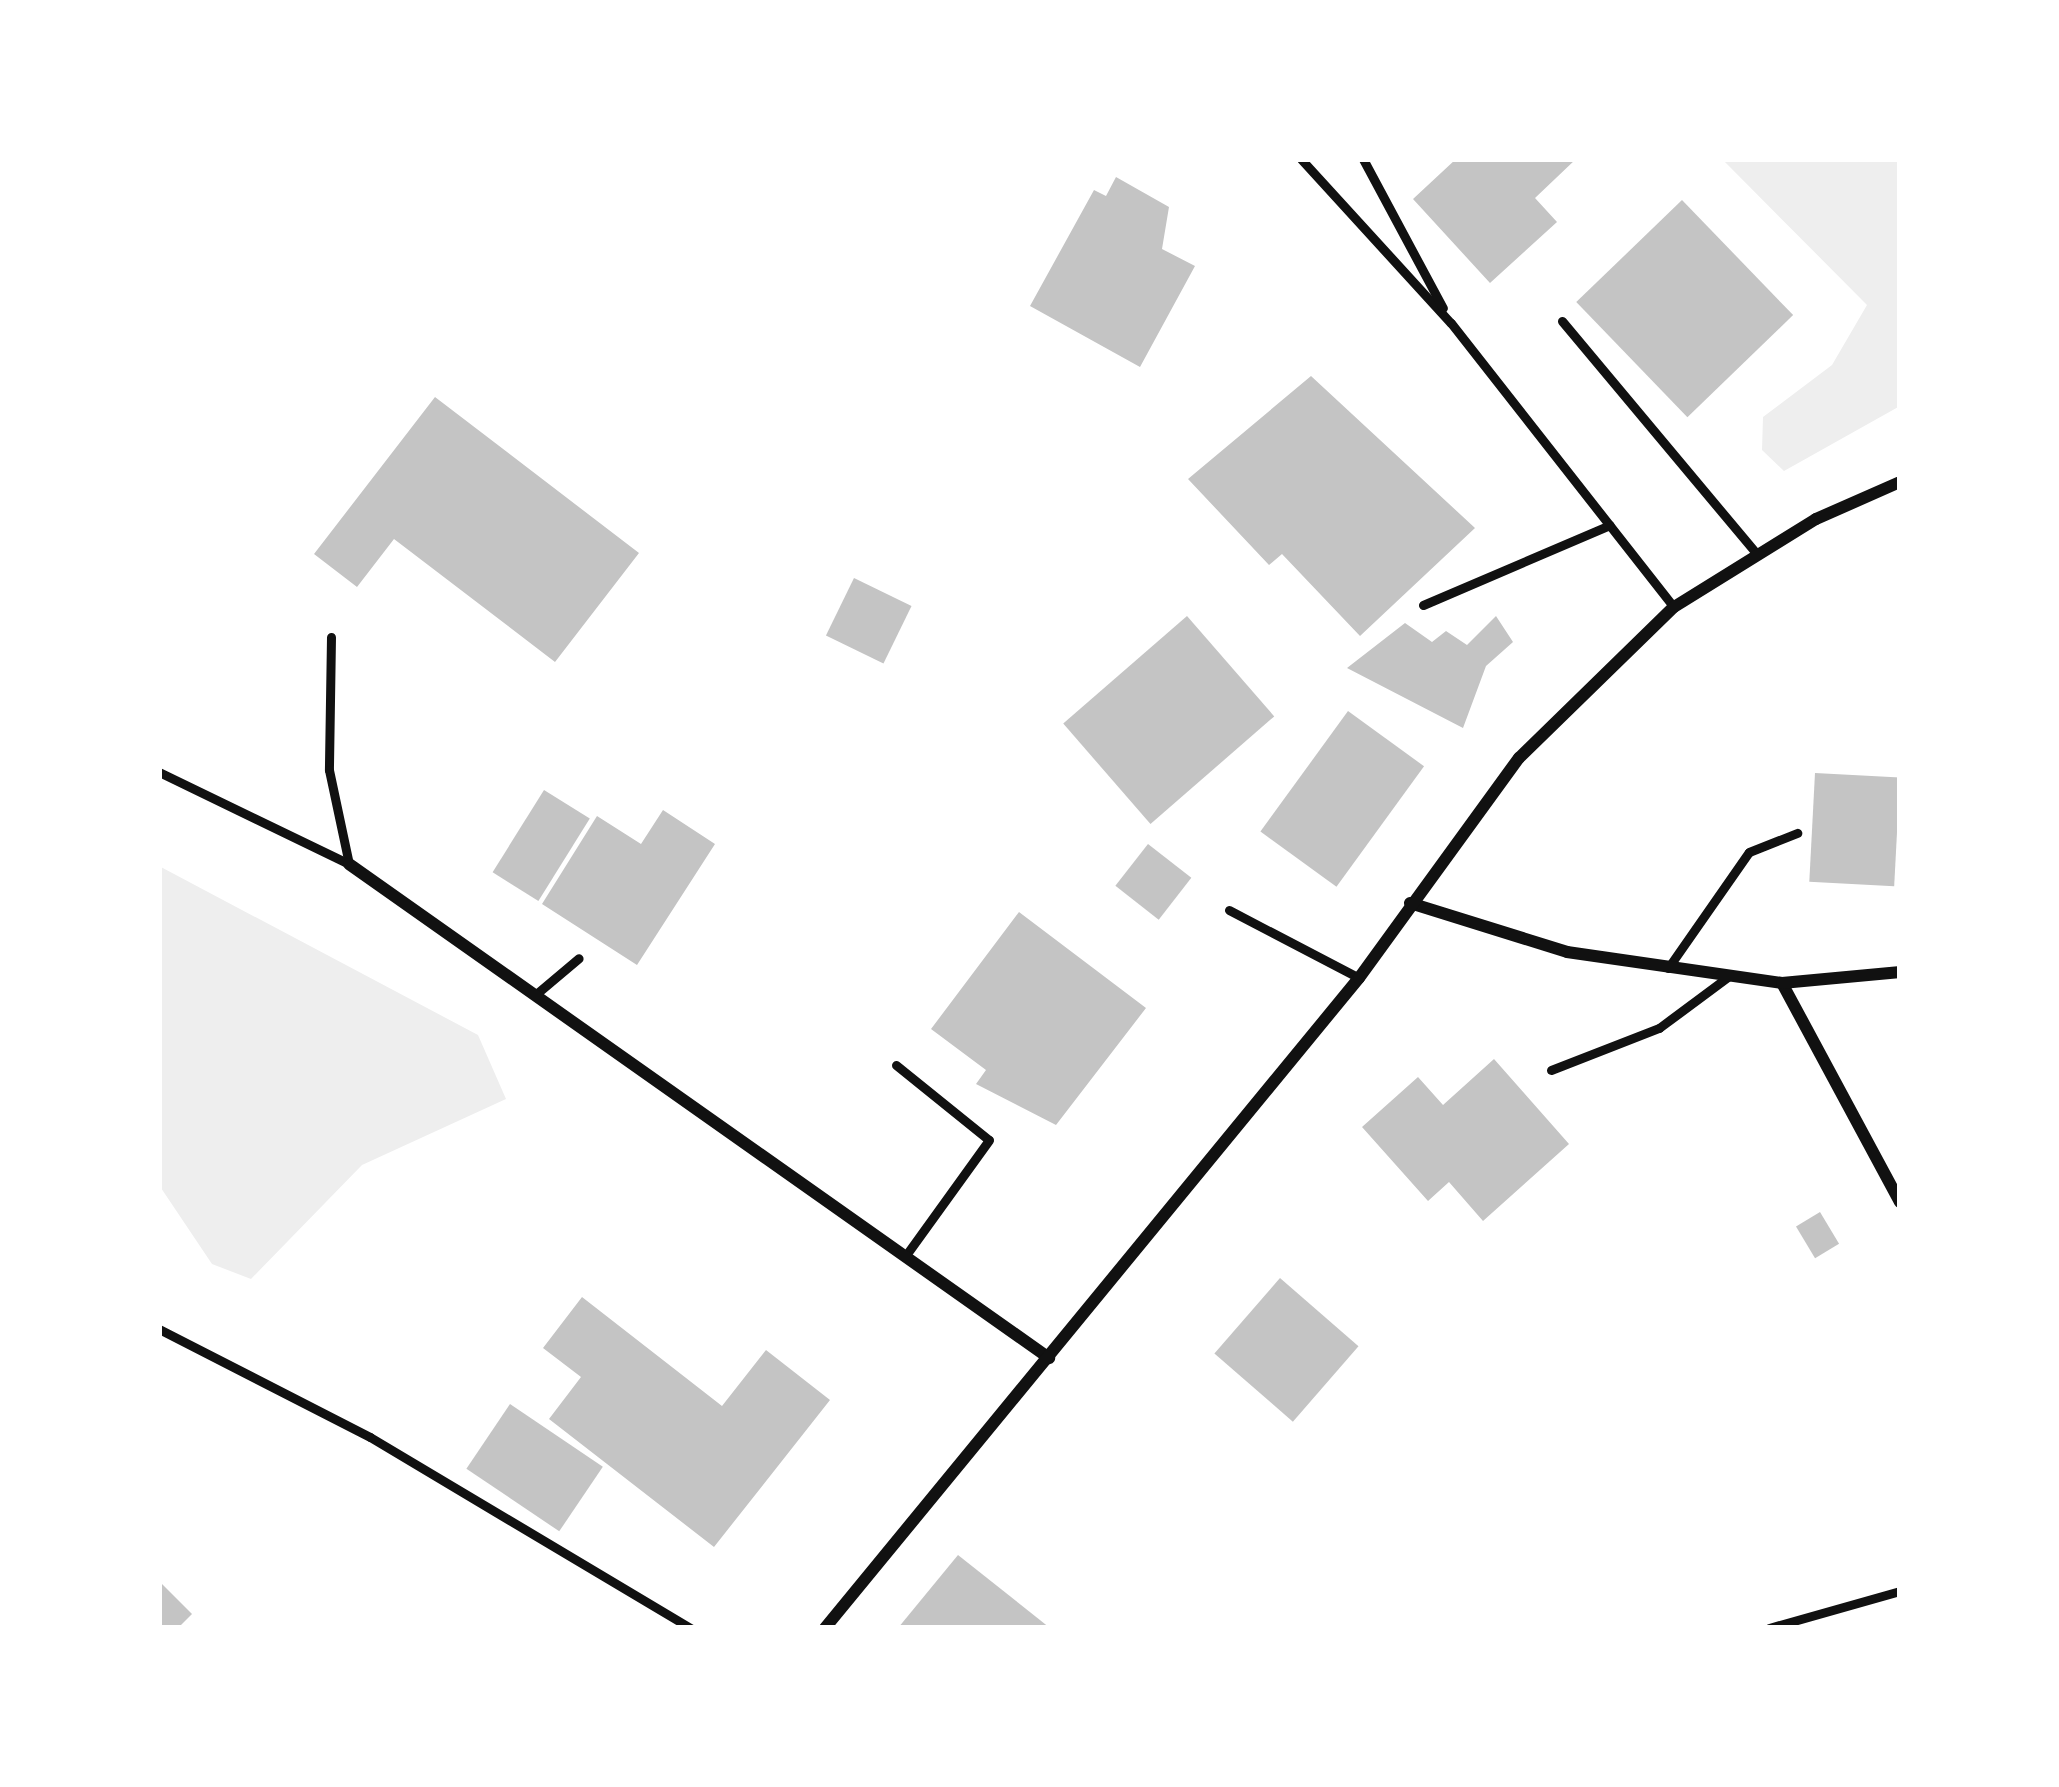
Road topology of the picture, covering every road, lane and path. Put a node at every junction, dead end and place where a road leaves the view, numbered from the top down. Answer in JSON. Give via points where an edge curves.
{"nodes":[{"id":1,"x":1301,"y":159,"type":"edge"},
{"id":2,"x":1363,"y":159,"type":"edge"},
{"id":3,"x":1562,"y":320,"type":"dead end"},
{"id":4,"x":1451,"y":323,"type":"junction"},
{"id":5,"x":1900,"y":482,"type":"edge"},
{"id":6,"x":1610,"y":525,"type":"junction"},
{"id":7,"x":1758,"y":555,"type":"junction"},
{"id":8,"x":1424,"y":605,"type":"dead end"},
{"id":9,"x":1674,"y":607,"type":"junction"},
{"id":10,"x":331,"y":637,"type":"dead end"},
{"id":11,"x":159,"y":772,"type":"edge"},
{"id":12,"x":1797,"y":832,"type":"dead end"},
{"id":13,"x":350,"y":864,"type":"junction"},
{"id":14,"x":1410,"y":903,"type":"junction"},
{"id":15,"x":1229,"y":910,"type":"dead end"},
{"id":16,"x":579,"y":958,"type":"dead end"},
{"id":17,"x":1668,"y":968,"type":"junction"},
{"id":18,"x":1900,"y":972,"type":"edge"},
{"id":19,"x":1730,"y":976,"type":"junction"},
{"id":20,"x":1359,"y":978,"type":"junction"},
{"id":21,"x":1782,"y":983,"type":"junction"},
{"id":22,"x":535,"y":994,"type":"junction"},
{"id":23,"x":896,"y":1065,"type":"dead end"},
{"id":24,"x":1551,"y":1070,"type":"dead end"},
{"id":25,"x":1900,"y":1202,"type":"edge"},
{"id":26,"x":909,"y":1251,"type":"junction"},
{"id":27,"x":159,"y":1329,"type":"edge"},
{"id":28,"x":1049,"y":1358,"type":"junction"},
{"id":29,"x":1900,"y":1591,"type":"edge"},
{"id":30,"x":691,"y":1628,"type":"edge"},
{"id":31,"x":825,"y":1628,"type":"edge"},
{"id":32,"x":1769,"y":1628,"type":"edge"}],
"edges":[{"from":1,"to":4,"type":"lane"},
{"from":2,"to":4,"type":"lane"},
{"from":3,"to":7,"type":"lane"},
{"from":4,"to":6,"type":"lane"},
{"from":5,"to":7,"type":"street"},
{"from":6,"to":8,"type":"lane"},
{"from":6,"to":9,"type":"lane"},
{"from":7,"to":9,"type":"street"},
{"from":9,"to":14,"type":"street","via":[[1520,758]]},
{"from":10,"to":13,"type":"lane","via":[[329,770]]},
{"from":11,"to":13,"type":"lane"},
{"from":12,"to":17,"type":"lane","via":[[1749,852]]},
{"from":13,"to":22,"type":"street"},
{"from":14,"to":17,"type":"street","via":[[1568,952]]},
{"from":14,"to":20,"type":"street"},
{"from":15,"to":20,"type":"lane"},
{"from":16,"to":22,"type":"lane"},
{"from":17,"to":19,"type":"street"},
{"from":18,"to":21,"type":"street"},
{"from":19,"to":21,"type":"street"},
{"from":19,"to":24,"type":"lane","via":[[1659,1028]]},
{"from":20,"to":28,"type":"street"},
{"from":21,"to":25,"type":"street"},
{"from":22,"to":26,"type":"street"},
{"from":23,"to":26,"type":"lane","via":[[989,1140]]},
{"from":26,"to":28,"type":"street"},
{"from":27,"to":30,"type":"lane","via":[[308,1402]]},
{"from":28,"to":31,"type":"street"},
{"from":29,"to":32,"type":"lane"}]}
